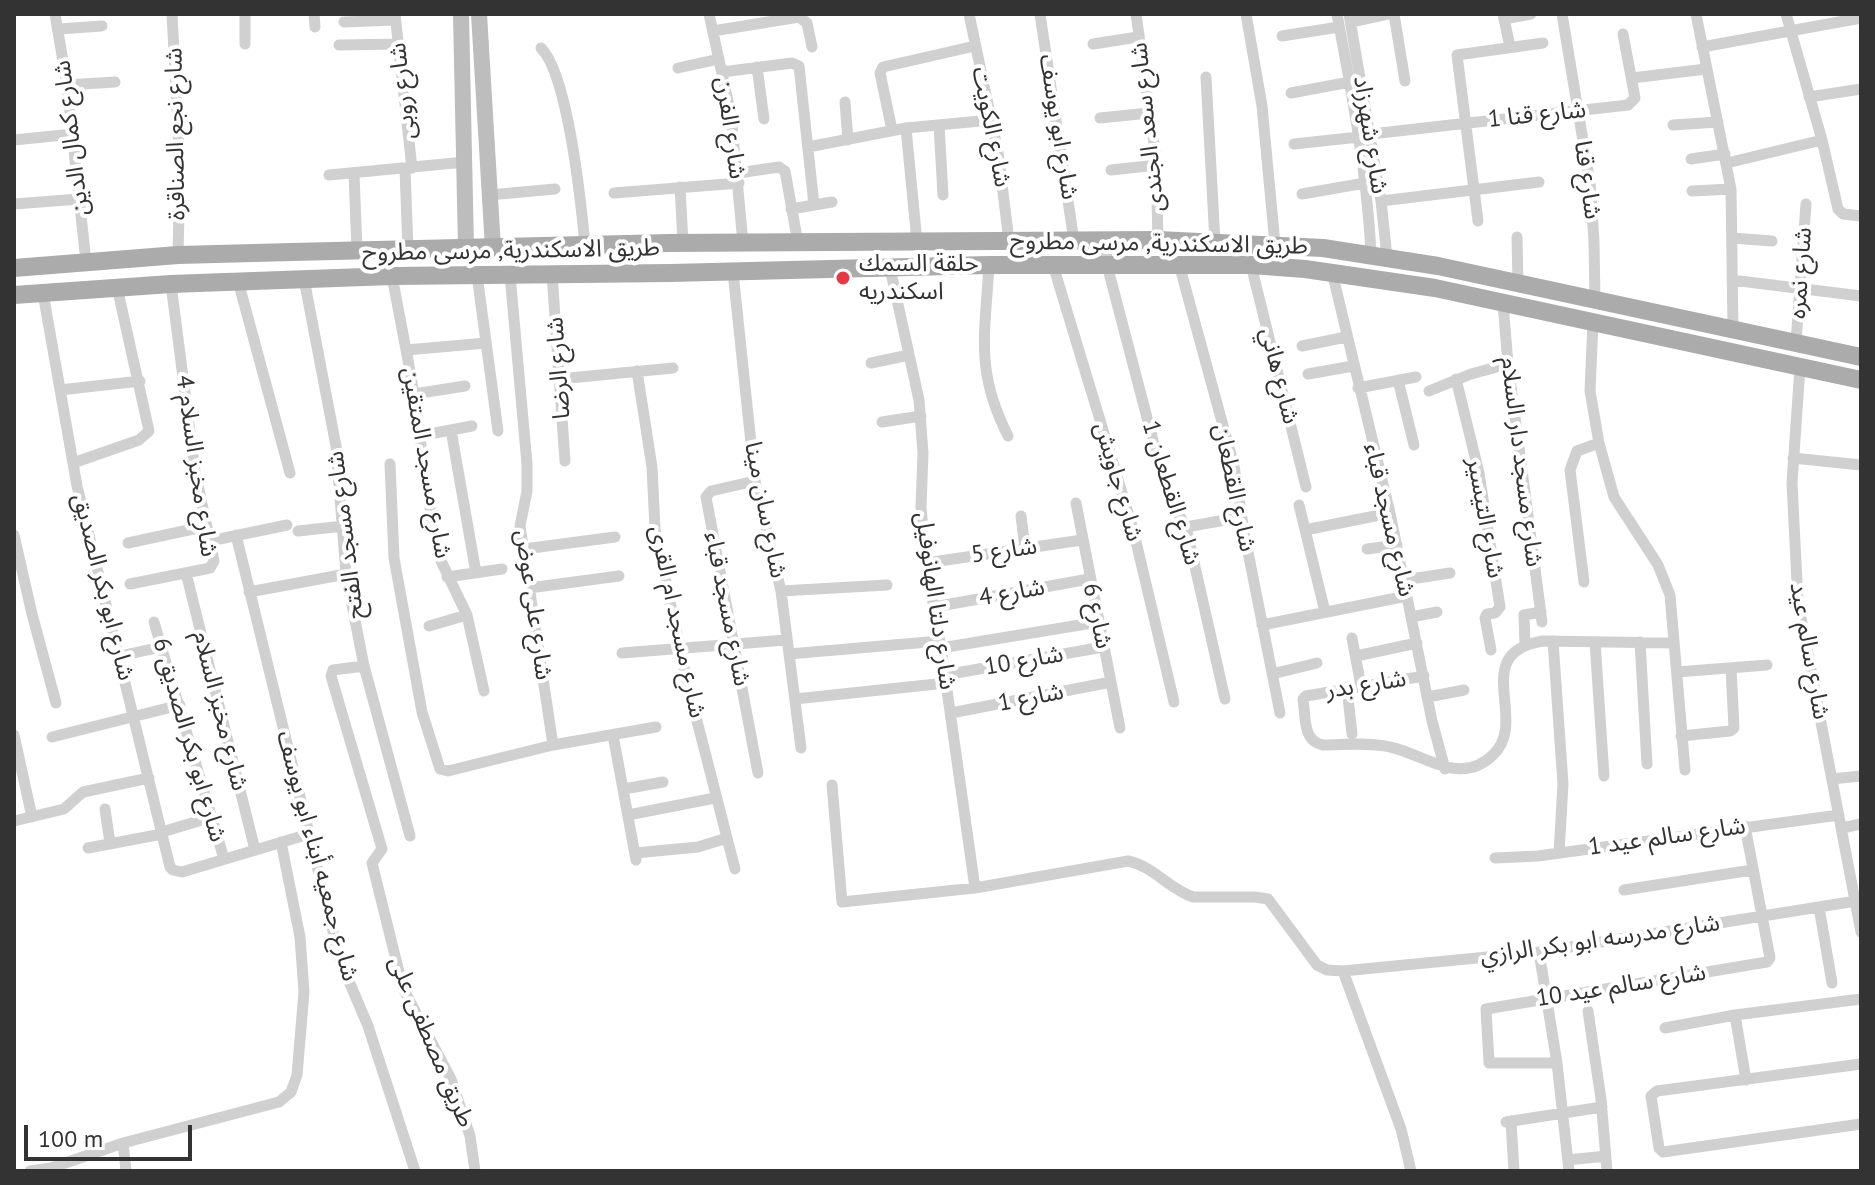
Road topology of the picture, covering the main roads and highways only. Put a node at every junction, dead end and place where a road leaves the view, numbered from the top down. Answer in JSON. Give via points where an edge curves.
{"nodes":[{"id":1,"x":676,"y":243,"type":"junction"},
{"id":2,"x":250,"y":253,"type":"junction"},
{"id":3,"x":14,"y":268,"type":"edge"},
{"id":4,"x":671,"y":273,"type":"junction"},
{"id":5,"x":244,"y":281,"type":"junction"},
{"id":6,"x":14,"y":295,"type":"edge"},
{"id":7,"x":1861,"y":357,"type":"edge"},
{"id":8,"x":1861,"y":380,"type":"edge"}],
"edges":[{"from":1,"to":2,"type":"main road","name":"طريق الاسكندرية, مرسى مطروح"},
{"from":1,"to":4,"type":"main road"},
{"from":1,"to":7,"type":"main road","name":"طريق الاسكندرية, مرسى مطروح","via":[[1275,244],[1379,255]]},
{"from":2,"to":3,"type":"main road","name":"طريق الاسكندرية, مرسى مطروح"},
{"from":2,"to":5,"type":"main road"},
{"from":4,"to":5,"type":"main road","name":"طريق الاسكندرية, مرسى مطروح"},
{"from":4,"to":8,"type":"main road","name":"طريق الاسكندرية, مرسى مطروح","via":[[1179,264],[1332,272],[1435,288]]},
{"from":5,"to":6,"type":"main road","name":"طريق الاسكندرية, مرسى مطروح"}]}
